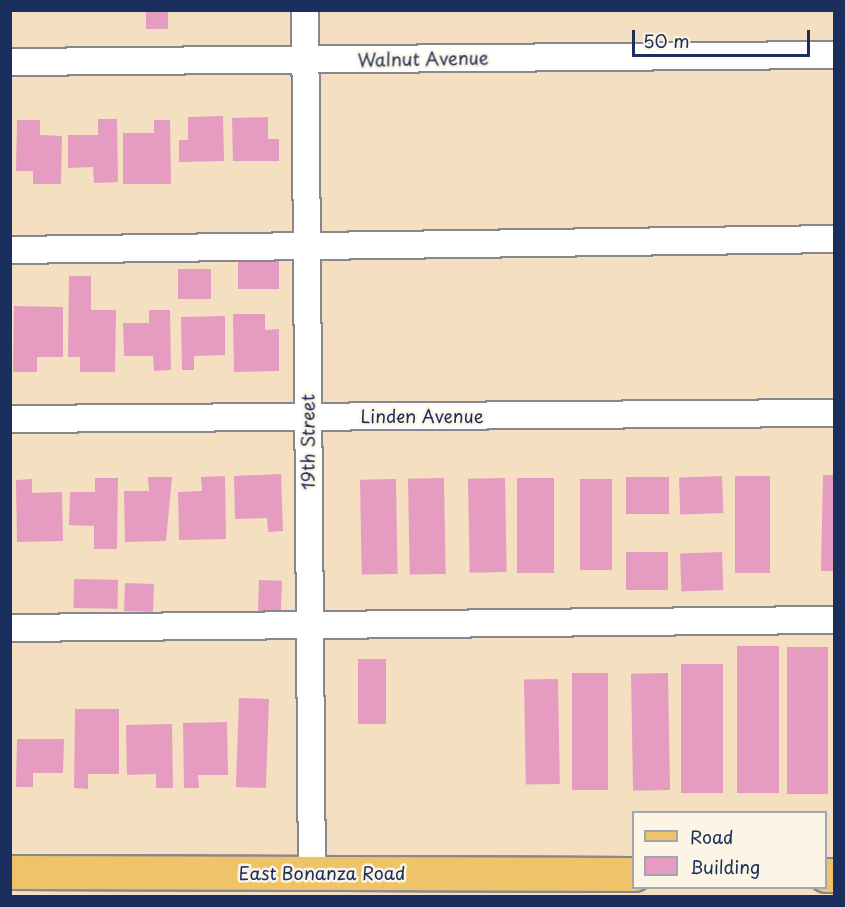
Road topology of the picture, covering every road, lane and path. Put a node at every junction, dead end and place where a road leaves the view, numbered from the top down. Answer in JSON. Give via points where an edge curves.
{"nodes":[{"id":1,"x":305,"y":10,"type":"edge"},
{"id":2,"x":834,"y":55,"type":"edge"},
{"id":3,"x":305,"y":60,"type":"junction"},
{"id":4,"x":10,"y":62,"type":"edge"},
{"id":5,"x":834,"y":239,"type":"edge"},
{"id":6,"x":307,"y":246,"type":"junction"},
{"id":7,"x":10,"y":250,"type":"edge"},
{"id":8,"x":834,"y":413,"type":"edge"},
{"id":9,"x":308,"y":416,"type":"junction"},
{"id":10,"x":10,"y":419,"type":"edge"},
{"id":11,"x":834,"y":620,"type":"edge"},
{"id":12,"x":310,"y":626,"type":"junction"},
{"id":13,"x":10,"y":628,"type":"edge"},
{"id":14,"x":10,"y":872,"type":"edge"},
{"id":15,"x":312,"y":873,"type":"junction"},
{"id":16,"x":632,"y":874,"type":"edge"}],
"edges":[{"from":1,"to":3,"type":"street","name":"19th Street"},
{"from":2,"to":3,"type":"street","name":"Walnut Avenue"},
{"from":3,"to":4,"type":"street","name":"Walnut Avenue"},
{"from":3,"to":6,"type":"street","name":"19th Street"},
{"from":5,"to":6,"type":"street"},
{"from":6,"to":7,"type":"street"},
{"from":6,"to":9,"type":"street","name":"19th Street"},
{"from":8,"to":9,"type":"street","name":"Linden Avenue"},
{"from":9,"to":10,"type":"street","name":"Linden Avenue"},
{"from":9,"to":12,"type":"street","name":"19th Street"},
{"from":11,"to":12,"type":"street"},
{"from":12,"to":13,"type":"street"},
{"from":12,"to":15,"type":"street","name":"19th Street"},
{"from":14,"to":15,"type":"main road","name":"East Bonanza Road"},
{"from":15,"to":16,"type":"main road","name":"East Bonanza Road"}]}
